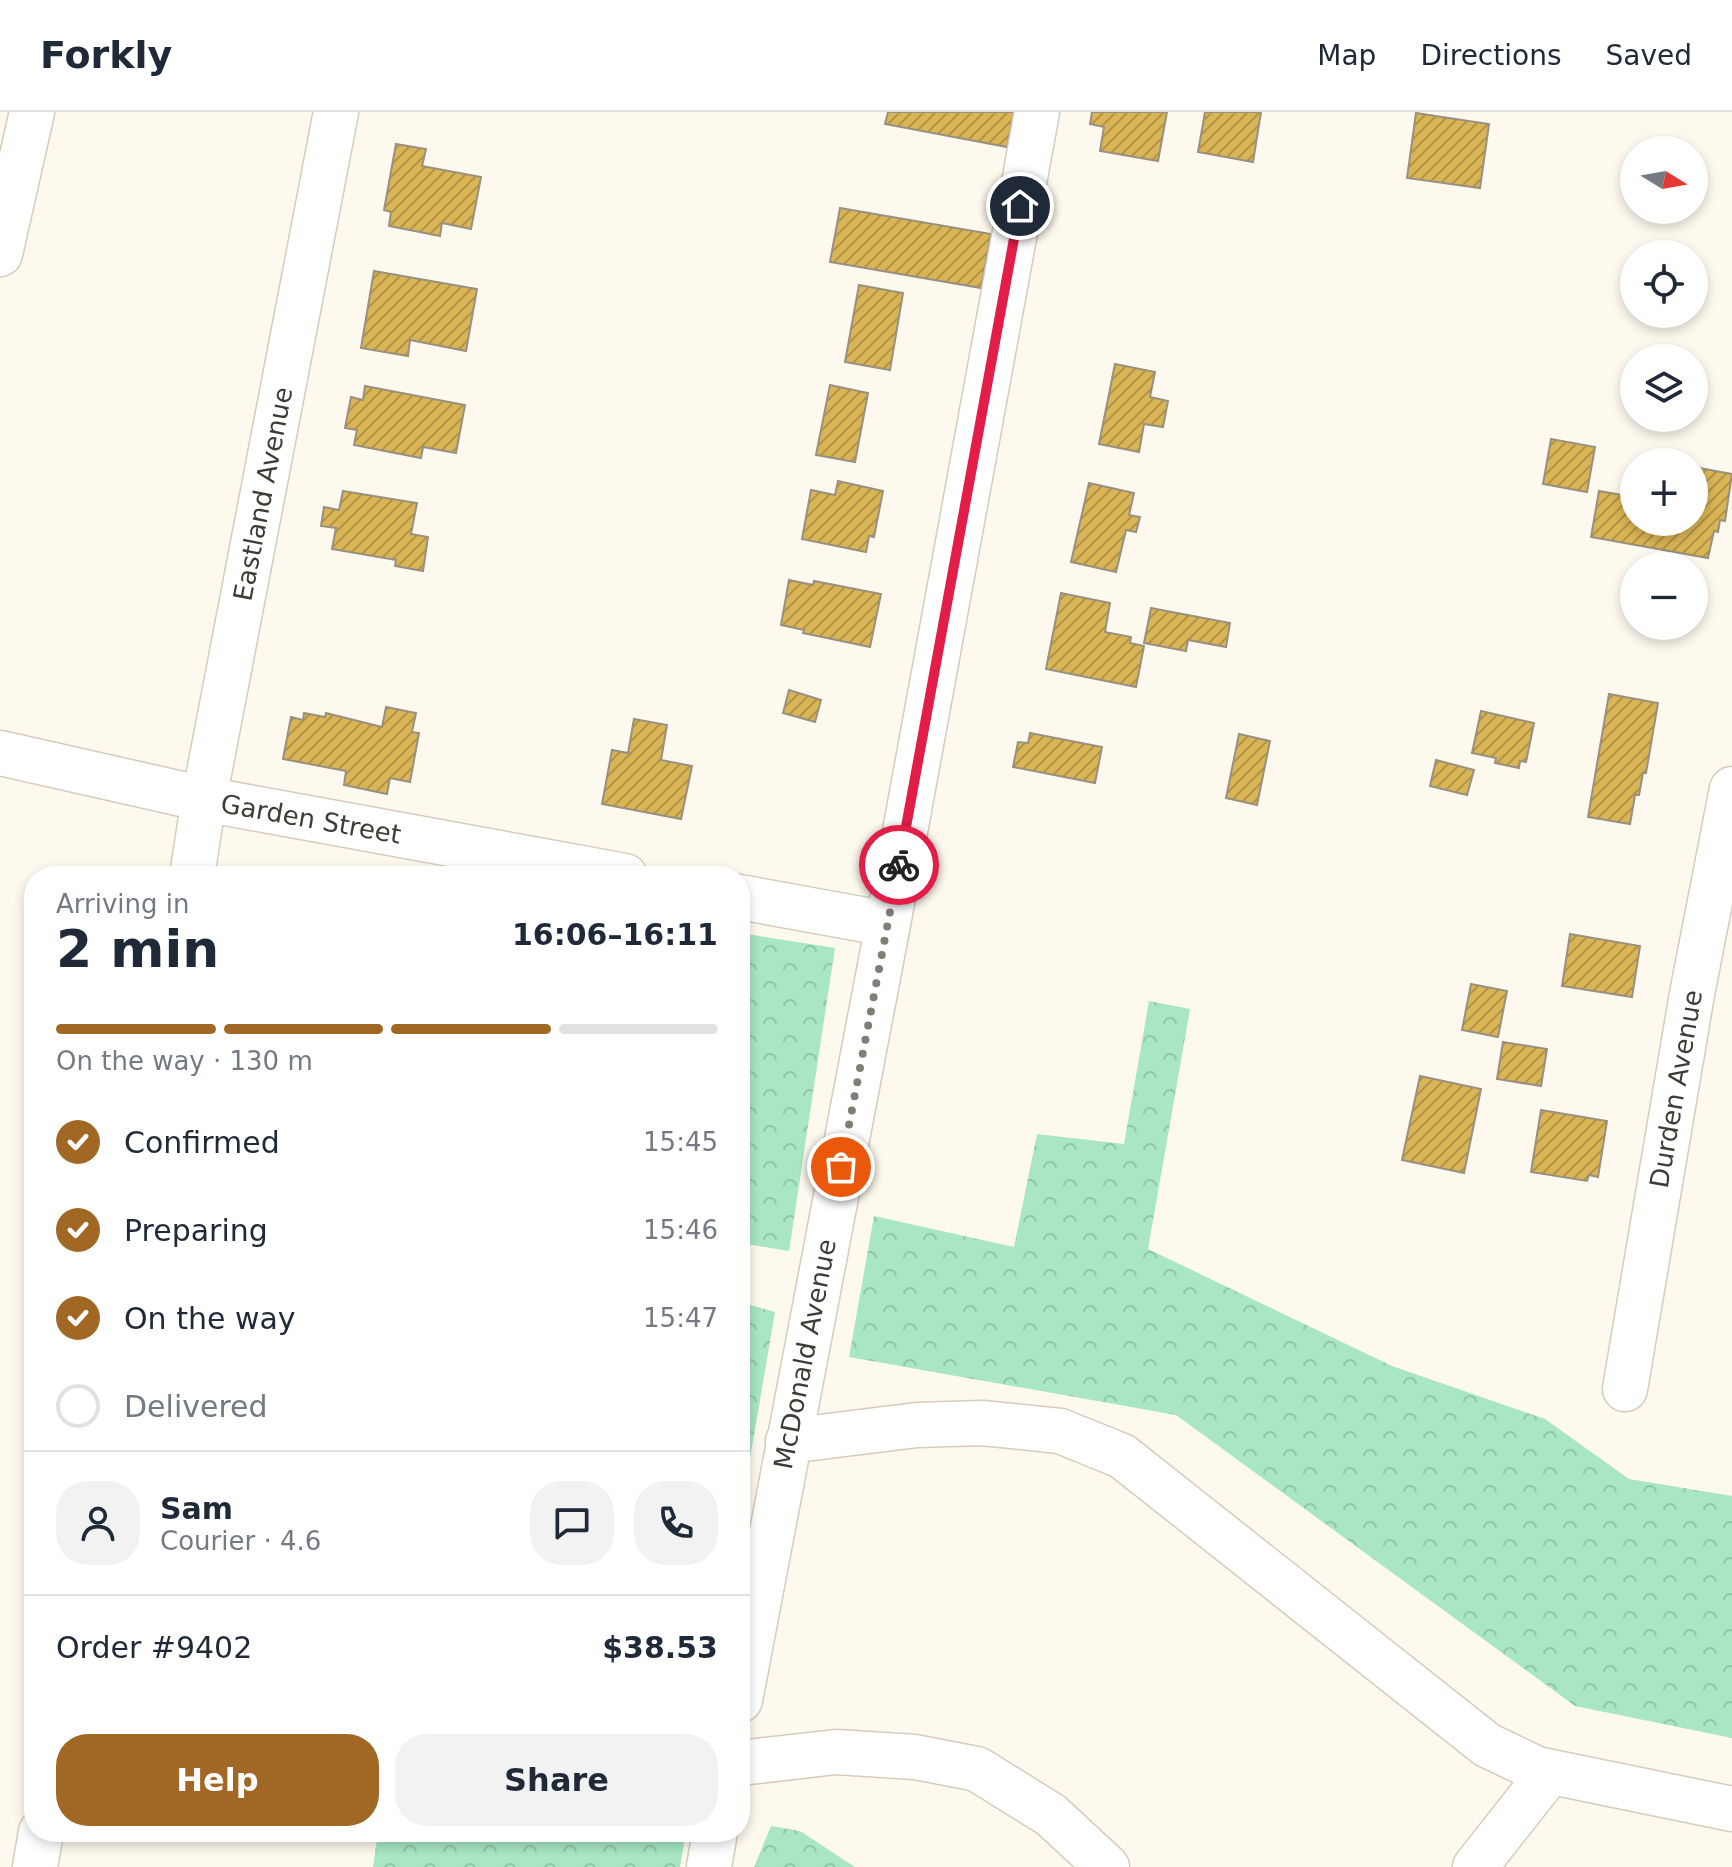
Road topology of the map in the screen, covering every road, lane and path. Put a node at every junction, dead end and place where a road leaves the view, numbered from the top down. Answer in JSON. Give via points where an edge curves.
{"nodes":[{"id":1,"x":32,"y":112,"type":"edge"},
{"id":2,"x":336,"y":112,"type":"edge"},
{"id":3,"x":1037,"y":112,"type":"edge"},
{"id":4,"x":0,"y":254,"type":"edge"},
{"id":5,"x":0,"y":753,"type":"edge"},
{"id":6,"x":1732,"y":789,"type":"edge"},
{"id":7,"x":204,"y":799,"type":"junction"},
{"id":8,"x":194,"y":866,"type":"edge"},
{"id":9,"x":570,"y":866,"type":"edge"},
{"id":10,"x":750,"y":899,"type":"edge"},
{"id":11,"x":888,"y":924,"type":"junction"},
{"id":12,"x":1625,"y":1389,"type":"dead end"},
{"id":13,"x":788,"y":1441,"type":"junction"},
{"id":14,"x":750,"y":1646,"type":"edge"},
{"id":15,"x":750,"y":1762,"type":"edge"},
{"id":16,"x":1550,"y":1772,"type":"junction"},
{"id":17,"x":1732,"y":1809,"type":"edge"},
{"id":18,"x":39,"y":1842,"type":"edge"},
{"id":19,"x":713,"y":1842,"type":"edge"},
{"id":20,"x":35,"y":1867,"type":"edge"},
{"id":21,"x":709,"y":1867,"type":"edge"},
{"id":22,"x":1107,"y":1867,"type":"edge"},
{"id":23,"x":1475,"y":1867,"type":"edge"}],
"edges":[{"from":1,"to":4,"type":"street"},
{"from":2,"to":7,"type":"street","name":"Eastland Avenue"},
{"from":3,"to":11,"type":"street","name":"McDonald Avenue"},
{"from":5,"to":7,"type":"street","name":"Garden Street"},
{"from":6,"to":12,"type":"street","name":"Durden Avenue"},
{"from":7,"to":8,"type":"street","name":"Eastland Avenue"},
{"from":7,"to":9,"type":"street","name":"Garden Street"},
{"from":10,"to":11,"type":"street"},
{"from":11,"to":13,"type":"street","name":"McDonald Avenue"},
{"from":13,"to":14,"type":"street","name":"McDonald Avenue"},
{"from":13,"to":16,"type":"street","via":[[917,1425],[982,1423],[1060,1431],[1122,1456],[1487,1745]]},
{"from":15,"to":22,"type":"street","via":[[836,1752],[915,1757],[977,1769],[1051,1815]]},
{"from":16,"to":17,"type":"street"},
{"from":16,"to":23,"type":"street"},
{"from":18,"to":20,"type":"street"},
{"from":19,"to":21,"type":"street"}]}
